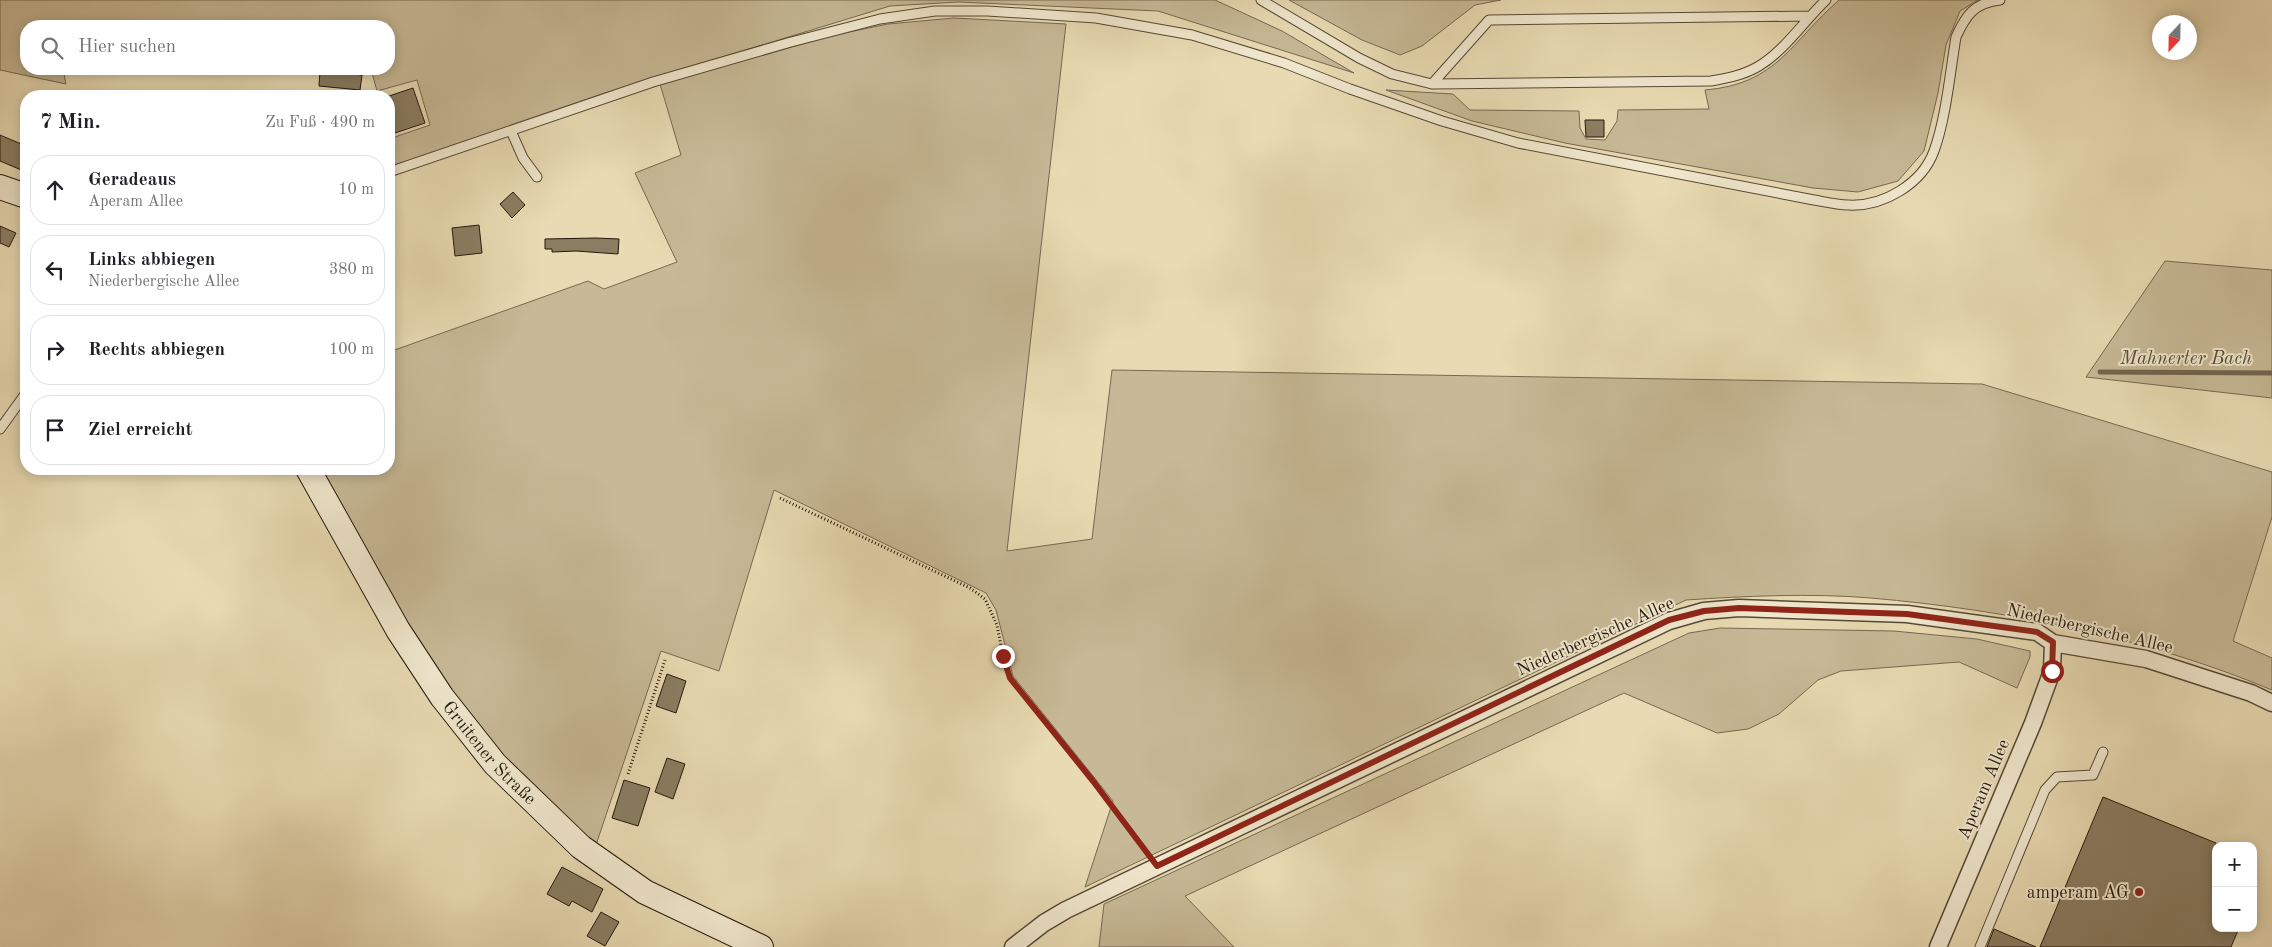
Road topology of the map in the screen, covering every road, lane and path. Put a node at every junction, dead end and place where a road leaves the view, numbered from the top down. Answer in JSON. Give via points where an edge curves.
{"nodes":[{"id":1,"x":1261,"y":0,"type":"edge"},
{"id":2,"x":1826,"y":0,"type":"edge"},
{"id":3,"x":2000,"y":0,"type":"edge"},
{"id":4,"x":1809,"y":16,"type":"junction"},
{"id":5,"x":1432,"y":84,"type":"junction"},
{"id":6,"x":511,"y":131,"type":"junction"},
{"id":7,"x":395,"y":170,"type":"edge"},
{"id":8,"x":537,"y":177,"type":"dead end"},
{"id":9,"x":0,"y":187,"type":"edge"},
{"id":10,"x":20,"y":194,"type":"edge"},
{"id":11,"x":20,"y":401,"type":"edge"},
{"id":12,"x":0,"y":429,"type":"edge"},
{"id":13,"x":311,"y":475,"type":"edge"},
{"id":14,"x":780,"y":498,"type":"dead end"},
{"id":15,"x":2053,"y":642,"type":"junction"},
{"id":16,"x":665,"y":660,"type":"dead end"},
{"id":17,"x":2272,"y":703,"type":"edge"},
{"id":18,"x":2103,"y":752,"type":"dead end"},
{"id":19,"x":628,"y":774,"type":"dead end"},
{"id":20,"x":1157,"y":866,"type":"junction"},
{"id":21,"x":761,"y":947,"type":"edge"},
{"id":22,"x":1013,"y":947,"type":"edge"},
{"id":23,"x":1938,"y":947,"type":"edge"},
{"id":24,"x":1980,"y":947,"type":"edge"}],
"edges":[{"from":1,"to":5,"type":"lane","via":[[1384,70]]},
{"from":2,"to":4,"type":"lane"},
{"from":3,"to":6,"type":"lane","via":[[1975,7],[1963,21],[1956,38],[1938,136],[1930,159],[1907,186],[1870,204],[1814,200],[1518,142],[1442,121],[1226,44],[1140,24],[1057,14],[935,11],[880,19],[653,82]]},
{"from":4,"to":5,"type":"lane","via":[[1760,66],[1737,76],[1711,81]]},
{"from":4,"to":5,"type":"lane","via":[[1489,20]]},
{"from":6,"to":7,"type":"lane"},
{"from":6,"to":8,"type":"lane","via":[[523,158]]},
{"from":9,"to":10,"type":"main road"},
{"from":11,"to":12,"type":"lane"},
{"from":13,"to":21,"type":"main road","name":"Gruitener Straße","via":[[398,630],[442,697],[496,764],[581,847],[645,892]]},
{"from":14,"to":20,"type":"path","via":[[970,588],[986,599],[998,625],[1010,678]]},
{"from":15,"to":17,"type":"street","name":"Niederbergische Allee","via":[[2146,659],[2251,693]]},
{"from":15,"to":20,"type":"street","name":"Niederbergische Allee","via":[[2037,632],[1907,614],[1739,608],[1704,611],[1669,620]]},
{"from":15,"to":23,"type":"street","name":"Aperam Allee","via":[[2052,671],[2033,723]]},
{"from":16,"to":19,"type":"path"},
{"from":18,"to":24,"type":"lane","via":[[2093,775],[2057,777],[2046,790]]},
{"from":20,"to":22,"type":"street","name":"Niederbergische Allee","via":[[1066,910]]}]}
